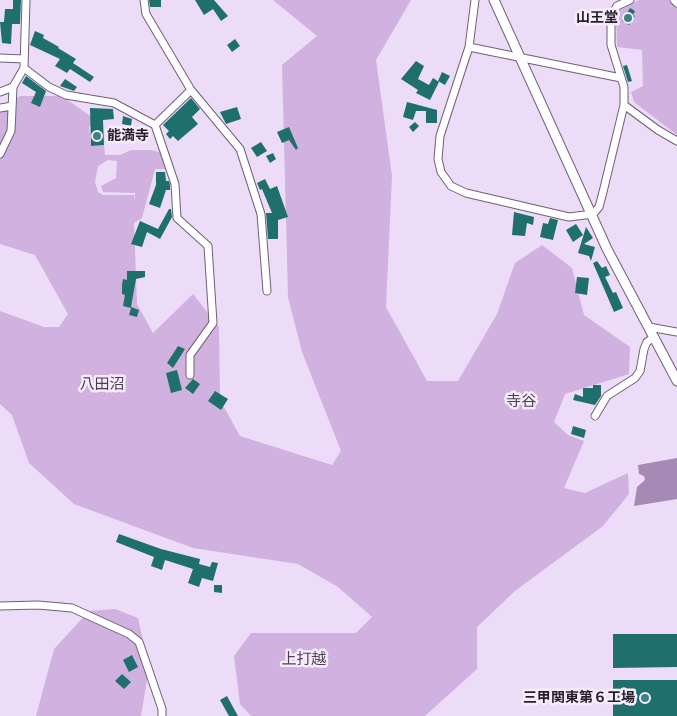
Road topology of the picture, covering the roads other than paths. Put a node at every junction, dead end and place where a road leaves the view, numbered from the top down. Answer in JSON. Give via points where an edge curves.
{"nodes":[{"id":1,"x":26,"y":0,"type":"edge"},
{"id":2,"x":144,"y":0,"type":"edge"},
{"id":3,"x":475,"y":0,"type":"edge"},
{"id":4,"x":494,"y":0,"type":"edge"},
{"id":5,"x":630,"y":0,"type":"edge"},
{"id":6,"x":674,"y":0,"type":"edge"},
{"id":7,"x":677,"y":3,"type":"edge"},
{"id":8,"x":469,"y":47,"type":"junction"},
{"id":9,"x":0,"y":58,"type":"edge"},
{"id":10,"x":24,"y":58,"type":"junction"},
{"id":11,"x":521,"y":58,"type":"junction"},
{"id":12,"x":24,"y":68,"type":"junction"},
{"id":13,"x":621,"y":78,"type":"junction"},
{"id":14,"x":13,"y":87,"type":"junction"},
{"id":15,"x":191,"y":90,"type":"junction"},
{"id":16,"x":0,"y":92,"type":"edge"},
{"id":17,"x":624,"y":105,"type":"junction"},
{"id":18,"x":12,"y":106,"type":"junction"},
{"id":19,"x":0,"y":108,"type":"edge"},
{"id":20,"x":155,"y":125,"type":"junction"},
{"id":21,"x":677,"y":141,"type":"edge"},
{"id":22,"x":0,"y":154,"type":"edge"},
{"id":23,"x":593,"y":214,"type":"junction"},
{"id":24,"x":267,"y":291,"type":"dead end"},
{"id":25,"x":649,"y":327,"type":"junction"},
{"id":26,"x":677,"y":332,"type":"edge"},
{"id":27,"x":654,"y":337,"type":"junction"},
{"id":28,"x":190,"y":375,"type":"dead end"},
{"id":29,"x":677,"y":381,"type":"edge"},
{"id":30,"x":596,"y":416,"type":"dead end"},
{"id":31,"x":0,"y":606,"type":"edge"},
{"id":32,"x":162,"y":716,"type":"edge"}],
"edges":[{"from":1,"to":10,"type":"street"},
{"from":2,"to":15,"type":"street","via":[[146,14]]},
{"from":3,"to":8,"type":"street"},
{"from":4,"to":11,"type":"street"},
{"from":5,"to":13,"type":"street","via":[[617,6],[611,17],[611,45]]},
{"from":6,"to":7,"type":"street"},
{"from":8,"to":11,"type":"street"},
{"from":8,"to":23,"type":"street","via":[[440,136],[438,159],[444,178],[451,186],[466,193],[569,217]]},
{"from":9,"to":10,"type":"street"},
{"from":10,"to":12,"type":"street"},
{"from":11,"to":13,"type":"street"},
{"from":11,"to":23,"type":"street"},
{"from":12,"to":14,"type":"street"},
{"from":12,"to":20,"type":"street","via":[[66,95],[114,103]]},
{"from":13,"to":17,"type":"street"},
{"from":14,"to":16,"type":"street"},
{"from":14,"to":18,"type":"street"},
{"from":15,"to":20,"type":"street"},
{"from":15,"to":24,"type":"street","via":[[240,149],[249,172],[261,214]]},
{"from":17,"to":21,"type":"street"},
{"from":17,"to":23,"type":"street","via":[[603,192]]},
{"from":18,"to":19,"type":"street"},
{"from":18,"to":22,"type":"street","via":[[11,131]]},
{"from":20,"to":28,"type":"street","via":[[175,184],[178,218],[208,246],[213,323],[190,355]]},
{"from":23,"to":25,"type":"street","via":[[607,249]]},
{"from":25,"to":26,"type":"street"},
{"from":25,"to":27,"type":"street"},
{"from":27,"to":29,"type":"street"},
{"from":27,"to":30,"type":"street","via":[[647,342],[640,371],[635,378],[607,396]]},
{"from":31,"to":32,"type":"street","via":[[72,608],[129,634],[139,642]]}]}
